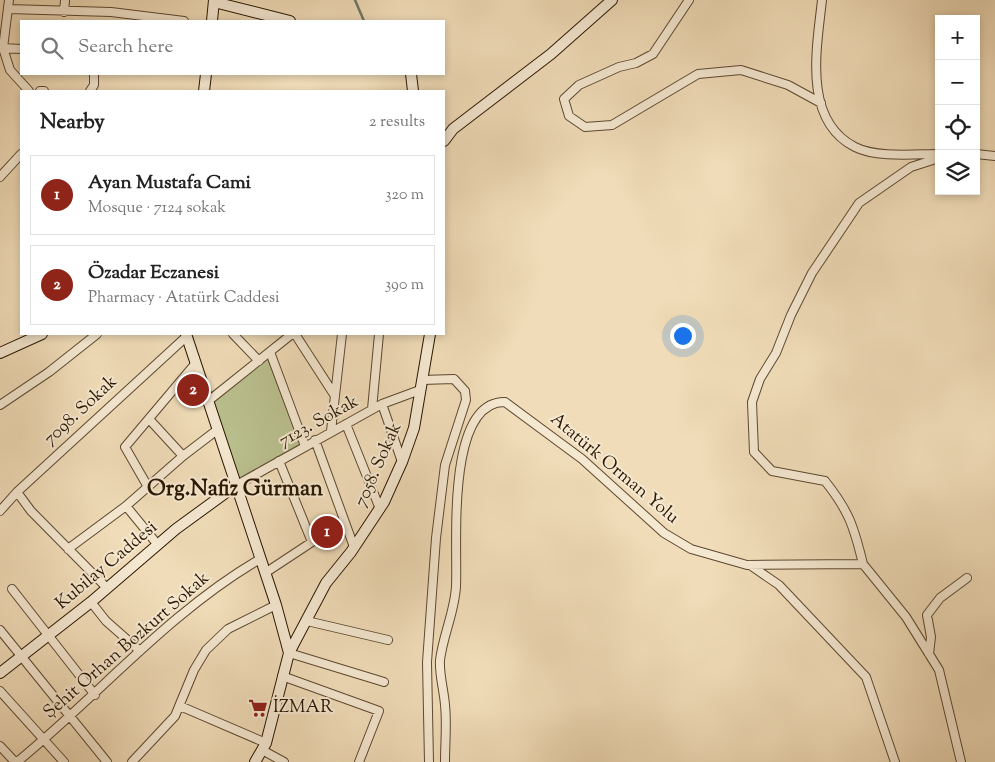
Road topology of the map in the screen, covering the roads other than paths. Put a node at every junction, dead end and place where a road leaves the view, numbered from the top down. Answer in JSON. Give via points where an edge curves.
{"nodes":[{"id":1,"x":9,"y":0,"type":"edge"},
{"id":2,"x":65,"y":0,"type":"edge"},
{"id":3,"x":612,"y":0,"type":"edge"},
{"id":4,"x":689,"y":0,"type":"edge"},
{"id":5,"x":822,"y":0,"type":"edge"},
{"id":6,"x":214,"y":1,"type":"edge"},
{"id":7,"x":8,"y":9,"type":"junction"},
{"id":8,"x":64,"y":12,"type":"junction"},
{"id":9,"x":176,"y":20,"type":"edge"},
{"id":10,"x":212,"y":20,"type":"edge"},
{"id":11,"x":286,"y":20,"type":"edge"},
{"id":12,"x":3,"y":48,"type":"junction"},
{"id":13,"x":20,"y":49,"type":"edge"},
{"id":14,"x":94,"y":75,"type":"edge"},
{"id":15,"x":206,"y":75,"type":"edge"},
{"id":16,"x":411,"y":75,"type":"edge"},
{"id":17,"x":28,"y":90,"type":"edge"},
{"id":18,"x":91,"y":90,"type":"edge"},
{"id":19,"x":204,"y":90,"type":"edge"},
{"id":20,"x":413,"y":90,"type":"edge"},
{"id":21,"x":821,"y":103,"type":"junction"},
{"id":22,"x":448,"y":130,"type":"edge"},
{"id":23,"x":980,"y":154,"type":"edge"},
{"id":24,"x":20,"y":155,"type":"edge"},
{"id":25,"x":935,"y":156,"type":"edge"},
{"id":26,"x":995,"y":156,"type":"edge"},
{"id":27,"x":935,"y":158,"type":"edge"},
{"id":28,"x":0,"y":177,"type":"edge"},
{"id":29,"x":40,"y":335,"type":"edge"},
{"id":30,"x":96,"y":335,"type":"edge"},
{"id":31,"x":186,"y":335,"type":"edge"},
{"id":32,"x":234,"y":335,"type":"edge"},
{"id":33,"x":292,"y":335,"type":"edge"},
{"id":34,"x":294,"y":335,"type":"edge"},
{"id":35,"x":342,"y":335,"type":"edge"},
{"id":36,"x":379,"y":335,"type":"edge"},
{"id":37,"x":430,"y":335,"type":"edge"},
{"id":38,"x":270,"y":352,"type":"junction"},
{"id":39,"x":0,"y":353,"type":"edge"},
{"id":40,"x":258,"y":361,"type":"junction"},
{"id":41,"x":196,"y":364,"type":"junction"},
{"id":42,"x":421,"y":385,"type":"junction"},
{"id":43,"x":335,"y":396,"type":"junction"},
{"id":44,"x":207,"y":402,"type":"junction"},
{"id":45,"x":382,"y":404,"type":"junction"},
{"id":46,"x":0,"y":405,"type":"edge"},
{"id":47,"x":372,"y":409,"type":"junction"},
{"id":48,"x":149,"y":419,"type":"junction"},
{"id":49,"x":346,"y":424,"type":"junction"},
{"id":50,"x":217,"y":430,"type":"junction"},
{"id":51,"x":331,"y":431,"type":"junction"},
{"id":52,"x":316,"y":440,"type":"junction"},
{"id":53,"x":305,"y":446,"type":"junction"},
{"id":54,"x":183,"y":456,"type":"junction"},
{"id":55,"x":279,"y":461,"type":"junction"},
{"id":56,"x":402,"y":462,"type":"junction"},
{"id":57,"x":235,"y":486,"type":"junction"},
{"id":58,"x":148,"y":487,"type":"junction"},
{"id":59,"x":17,"y":492,"type":"junction"},
{"id":60,"x":126,"y":506,"type":"junction"},
{"id":61,"x":380,"y":509,"type":"junction"},
{"id":62,"x":0,"y":511,"type":"edge"},
{"id":63,"x":158,"y":545,"type":"junction"},
{"id":64,"x":354,"y":547,"type":"junction"},
{"id":65,"x":68,"y":549,"type":"junction"},
{"id":66,"x":260,"y":559,"type":"junction"},
{"id":67,"x":863,"y":564,"type":"junction"},
{"id":68,"x":750,"y":565,"type":"junction"},
{"id":69,"x":265,"y":573,"type":"junction"},
{"id":70,"x":967,"y":578,"type":"dead end"},
{"id":71,"x":107,"y":588,"type":"junction"},
{"id":72,"x":12,"y":589,"type":"dead end"},
{"id":73,"x":91,"y":602,"type":"junction"},
{"id":74,"x":276,"y":605,"type":"junction"},
{"id":75,"x":307,"y":620,"type":"junction"},
{"id":76,"x":0,"y":630,"type":"edge"},
{"id":77,"x":48,"y":636,"type":"junction"},
{"id":78,"x":388,"y":640,"type":"dead end"},
{"id":79,"x":140,"y":651,"type":"junction"},
{"id":80,"x":289,"y":653,"type":"junction"},
{"id":81,"x":929,"y":654,"type":"junction"},
{"id":82,"x":21,"y":658,"type":"junction"},
{"id":83,"x":0,"y":673,"type":"edge"},
{"id":84,"x":282,"y":676,"type":"junction"},
{"id":85,"x":384,"y":682,"type":"dead end"},
{"id":86,"x":0,"y":691,"type":"edge"},
{"id":87,"x":95,"y":695,"type":"junction"},
{"id":88,"x":180,"y":706,"type":"junction"},
{"id":89,"x":70,"y":718,"type":"junction"},
{"id":90,"x":43,"y":740,"type":"junction"},
{"id":91,"x":0,"y":746,"type":"edge"},
{"id":92,"x":264,"y":746,"type":"junction"},
{"id":93,"x":16,"y":762,"type":"edge"},
{"id":94,"x":64,"y":762,"type":"edge"},
{"id":95,"x":107,"y":762,"type":"edge"},
{"id":96,"x":132,"y":762,"type":"edge"},
{"id":97,"x":255,"y":762,"type":"edge"},
{"id":98,"x":284,"y":762,"type":"edge"},
{"id":99,"x":359,"y":762,"type":"edge"},
{"id":100,"x":429,"y":762,"type":"edge"},
{"id":101,"x":446,"y":762,"type":"edge"},
{"id":102,"x":895,"y":762,"type":"edge"},
{"id":103,"x":961,"y":762,"type":"edge"}],
"edges":[{"from":1,"to":7,"type":"street"},
{"from":2,"to":8,"type":"street"},
{"from":3,"to":22,"type":"main road","via":[[551,54]]},
{"from":4,"to":21,"type":"street","via":[[653,54],[579,85],[564,99],[569,116],[585,127],[612,125],[698,74],[741,70],[788,85]]},
{"from":5,"to":21,"type":"street","via":[[815,72]]},
{"from":6,"to":10,"type":"main road"},
{"from":6,"to":11,"type":"main road"},
{"from":7,"to":8,"type":"street"},
{"from":7,"to":12,"type":"street"},
{"from":8,"to":9,"type":"street","via":[[112,12]]},
{"from":12,"to":13,"type":"street"},
{"from":12,"to":17,"type":"street","via":[[10,70]]},
{"from":14,"to":18,"type":"street"},
{"from":15,"to":19,"type":"main road"},
{"from":16,"to":20,"type":"main road"},
{"from":21,"to":25,"type":"street","via":[[837,134],[856,148]]},
{"from":23,"to":26,"type":"street"},
{"from":24,"to":28,"type":"street"},
{"from":27,"to":67,"type":"street","via":[[911,167],[859,203],[812,273],[752,402],[754,452],[772,471],[825,481],[853,523]]},
{"from":29,"to":39,"type":"main road"},
{"from":30,"to":46,"type":"street"},
{"from":31,"to":41,"type":"main road"},
{"from":31,"to":59,"type":"street","name":"7098. Sokak"},
{"from":32,"to":40,"type":"street"},
{"from":33,"to":38,"type":"street"},
{"from":34,"to":43,"type":"street"},
{"from":35,"to":43,"type":"street"},
{"from":36,"to":47,"type":"street"},
{"from":37,"to":42,"type":"main road","name":"7058. Sokak"},
{"from":38,"to":40,"type":"street"},
{"from":38,"to":53,"type":"street"},
{"from":40,"to":44,"type":"street"},
{"from":41,"to":44,"type":"main road"},
{"from":41,"to":48,"type":"street"},
{"from":42,"to":45,"type":"street","name":"7123. Sokak"},
{"from":42,"to":56,"type":"main road","name":"7058. Sokak","via":[[414,428]]},
{"from":42,"to":100,"type":"street","name":"7123. Sokak","via":[[454,379],[465,391],[466,400],[446,465],[436,538],[427,662]]},
{"from":43,"to":51,"type":"street"},
{"from":44,"to":50,"type":"main road"},
{"from":45,"to":47,"type":"street","name":"7123. Sokak"},
{"from":45,"to":56,"type":"street"},
{"from":47,"to":49,"type":"street","name":"7123. Sokak"},
{"from":48,"to":54,"type":"street"},
{"from":48,"to":58,"type":"street","via":[[125,447]]},
{"from":49,"to":51,"type":"street","name":"7123. Sokak"},
{"from":49,"to":61,"type":"street"},
{"from":50,"to":54,"type":"street"},
{"from":50,"to":57,"type":"main road"},
{"from":51,"to":52,"type":"street","name":"7123. Sokak"},
{"from":52,"to":53,"type":"street","name":"7123. Sokak"},
{"from":52,"to":64,"type":"street"},
{"from":53,"to":55,"type":"street","name":"7123. Sokak"},
{"from":54,"to":58,"type":"street"},
{"from":55,"to":57,"type":"street","name":"7123. Sokak"},
{"from":55,"to":69,"type":"street","via":[[312,542]]},
{"from":56,"to":61,"type":"main road","name":"7058. Sokak"},
{"from":57,"to":63,"type":"main road","name":"Kubilay Caddesi"},
{"from":57,"to":66,"type":"main road"},
{"from":58,"to":60,"type":"street"},
{"from":59,"to":62,"type":"street","name":"7098. Sokak"},
{"from":59,"to":65,"type":"street"},
{"from":60,"to":63,"type":"street"},
{"from":60,"to":65,"type":"street"},
{"from":61,"to":64,"type":"main road","name":"7058. Sokak"},
{"from":63,"to":71,"type":"main road","name":"Kubilay Caddesi"},
{"from":64,"to":75,"type":"main road","name":"7058. Sokak","via":[[326,583]]},
{"from":65,"to":71,"type":"street"},
{"from":66,"to":69,"type":"main road"},
{"from":66,"to":79,"type":"street","name":"Şehit Orhan Bozkurt Sokak","via":[[224,580]]},
{"from":67,"to":68,"type":"street","name":"Atatürk Orman Yolu"},
{"from":67,"to":81,"type":"street","via":[[906,617]]},
{"from":68,"to":101,"type":"street","name":"Atatürk Orman Yolu","via":[[691,549],[664,533],[582,459],[516,410],[504,402],[486,407],[472,428],[460,464],[456,587],[440,661]]},
{"from":68,"to":102,"type":"street","via":[[778,585],[866,677]]},
{"from":69,"to":74,"type":"main road"},
{"from":70,"to":81,"type":"street","via":[[940,598],[927,615],[932,636]]},
{"from":71,"to":73,"type":"main road","name":"Kubilay Caddesi"},
{"from":72,"to":77,"type":"street"},
{"from":73,"to":77,"type":"main road","name":"Kubilay Caddesi"},
{"from":73,"to":79,"type":"street","via":[[106,621]]},
{"from":74,"to":80,"type":"main road"},
{"from":74,"to":88,"type":"street","via":[[228,628],[206,650]]},
{"from":75,"to":78,"type":"street"},
{"from":75,"to":80,"type":"main road","name":"7058. Sokak"},
{"from":76,"to":82,"type":"street"},
{"from":77,"to":82,"type":"main road","name":"Kubilay Caddesi"},
{"from":77,"to":87,"type":"street"},
{"from":79,"to":87,"type":"street","name":"Şehit Orhan Bozkurt Sokak"},
{"from":80,"to":84,"type":"main road","name":"7058. Sokak"},
{"from":80,"to":85,"type":"street"},
{"from":81,"to":103,"type":"street","via":[[939,670]]},
{"from":82,"to":83,"type":"main road","name":"Kubilay Caddesi"},
{"from":82,"to":89,"type":"street"},
{"from":84,"to":92,"type":"main road","name":"7058. Sokak"},
{"from":84,"to":99,"type":"street","via":[[379,711]]},
{"from":86,"to":90,"type":"street"},
{"from":87,"to":89,"type":"street","name":"Şehit Orhan Bozkurt Sokak"},
{"from":88,"to":92,"type":"street"},
{"from":88,"to":96,"type":"street","via":[[175,716]]},
{"from":89,"to":90,"type":"street","name":"Şehit Orhan Bozkurt Sokak"},
{"from":89,"to":95,"type":"street"},
{"from":90,"to":93,"type":"street","name":"Şehit Orhan Bozkurt Sokak"},
{"from":90,"to":94,"type":"street"},
{"from":91,"to":93,"type":"street"},
{"from":92,"to":97,"type":"main road","name":"7058. Sokak"},
{"from":92,"to":98,"type":"street"}]}
